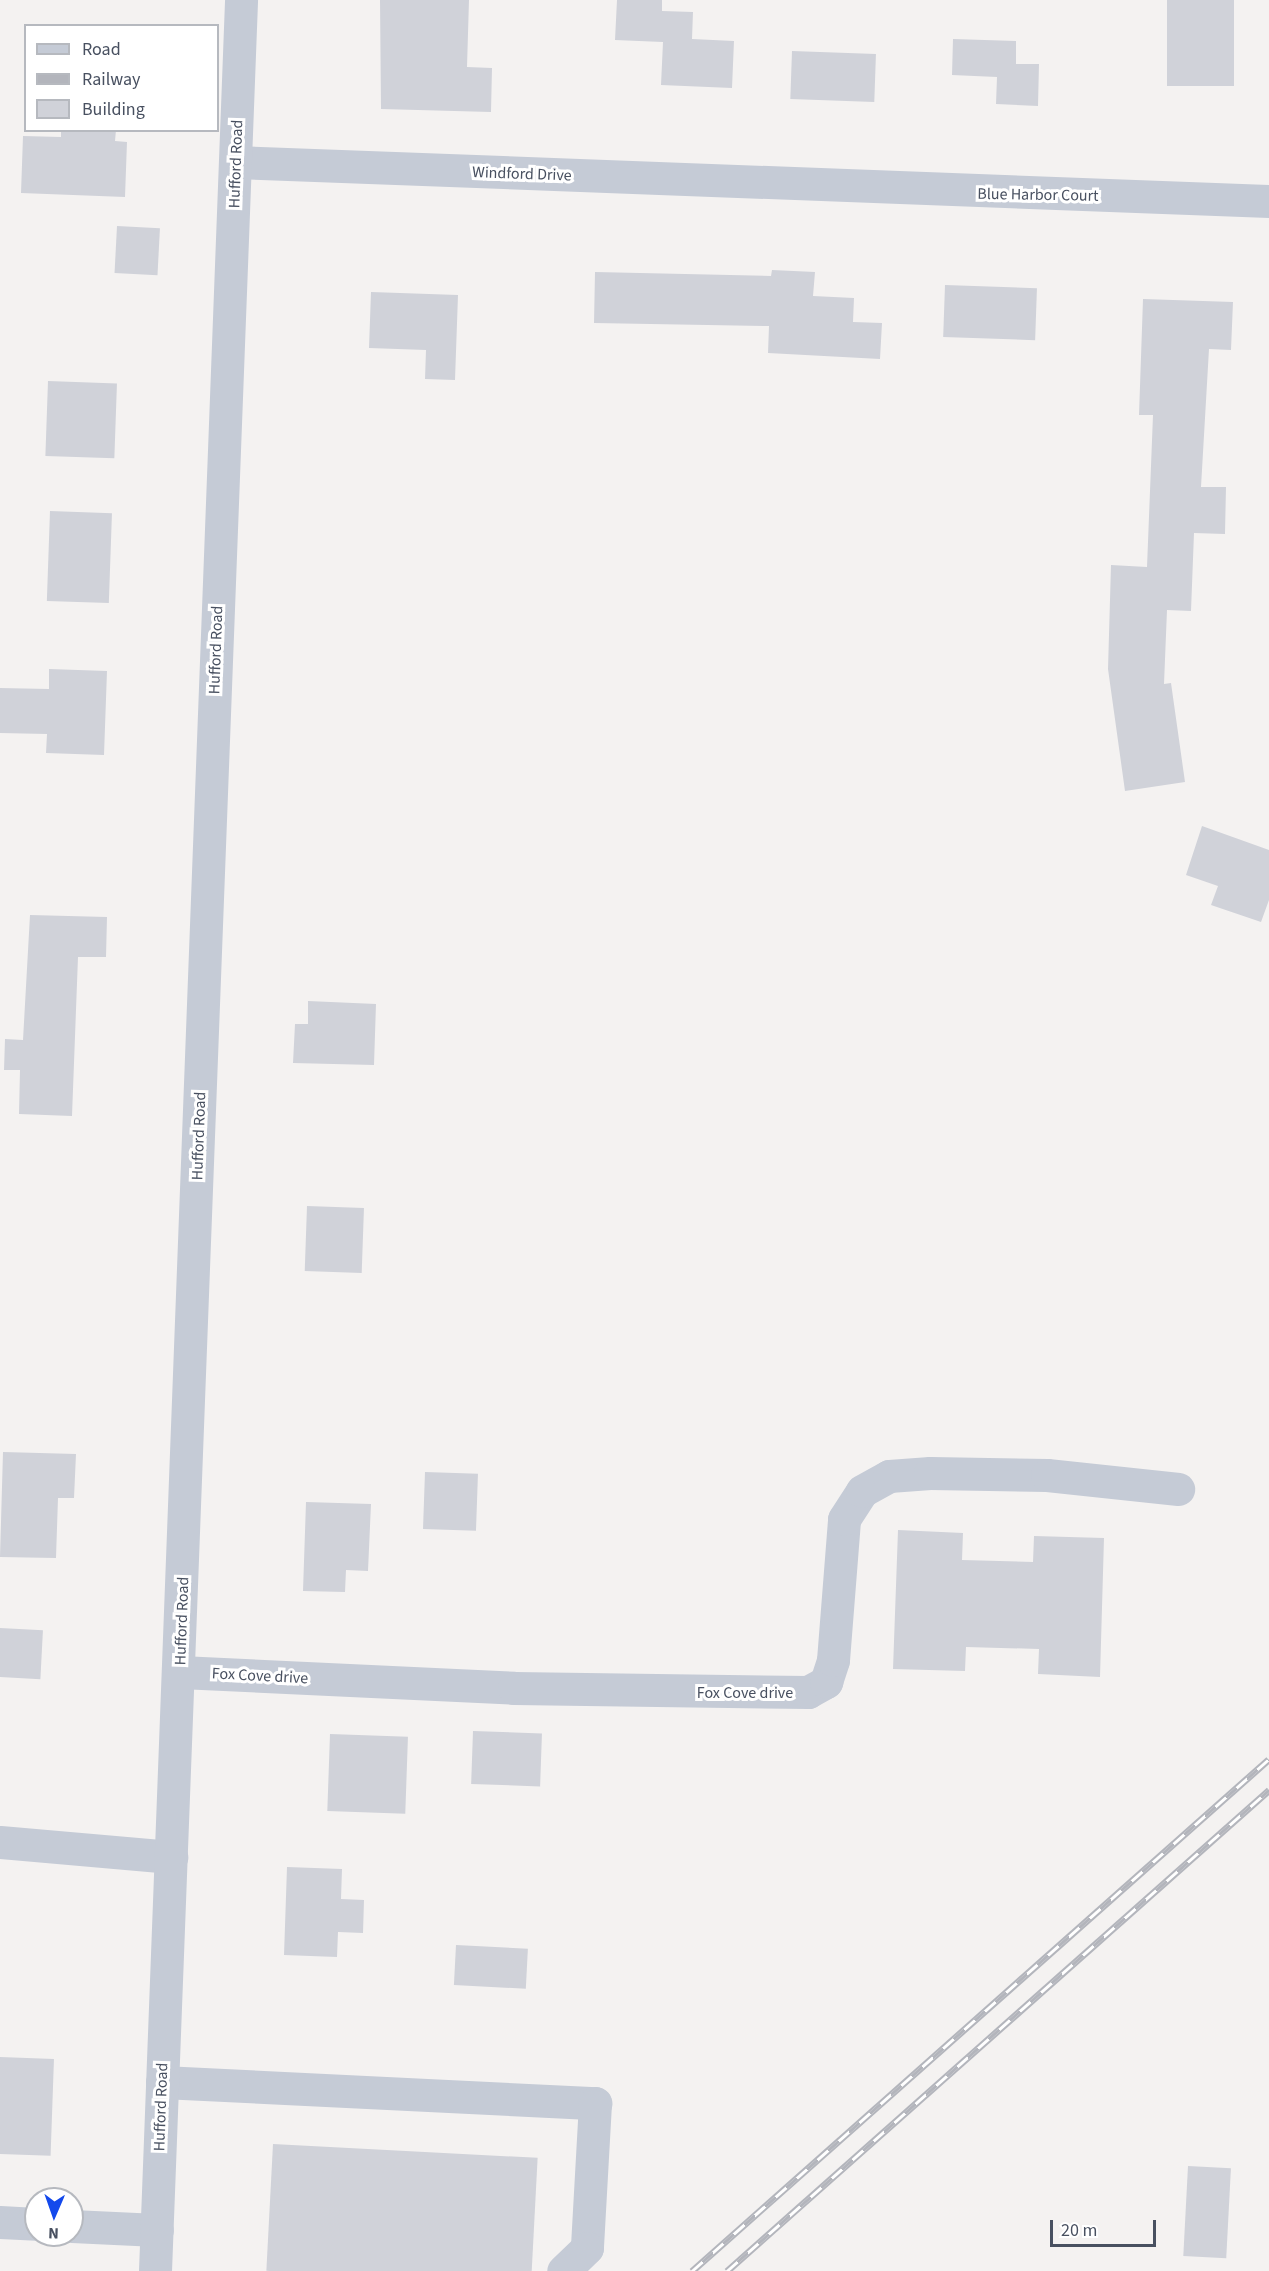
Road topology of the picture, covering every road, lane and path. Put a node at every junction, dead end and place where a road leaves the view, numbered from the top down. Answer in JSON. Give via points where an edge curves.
{"nodes":[{"id":1,"x":241,"y":0,"type":"edge"},
{"id":2,"x":236,"y":162,"type":"junction"},
{"id":3,"x":808,"y":186,"type":"joint"},
{"id":4,"x":1269,"y":201,"type":"edge"},
{"id":5,"x":1178,"y":1489,"type":"dead end"},
{"id":6,"x":180,"y":1672,"type":"junction"},
{"id":7,"x":0,"y":1842,"type":"edge"},
{"id":8,"x":171,"y":1857,"type":"junction"},
{"id":9,"x":162,"y":2082,"type":"junction"},
{"id":10,"x":0,"y":2222,"type":"edge"},
{"id":11,"x":24,"y":2223,"type":"edge"},
{"id":12,"x":84,"y":2227,"type":"edge"},
{"id":13,"x":156,"y":2230,"type":"junction"},
{"id":14,"x":155,"y":2271,"type":"edge"},
{"id":15,"x":563,"y":2271,"type":"edge"}],
"edges":[{"from":1,"to":2,"type":"street","name":"Hufford Road"},
{"from":2,"to":3,"type":"street","name":"Windford Drive"},
{"from":2,"to":6,"type":"street","name":"Hufford Road"},
{"from":3,"to":4,"type":"street","name":"Blue Harbor Court"},
{"from":5,"to":6,"type":"street","name":"Fox Cove drive","via":[[1047,1475],[889,1476],[862,1491],[844,1519],[833,1660],[826,1682],[808,1692],[514,1688]]},
{"from":6,"to":8,"type":"street","name":"Hufford Road"},
{"from":7,"to":8,"type":"street"},
{"from":8,"to":9,"type":"street","name":"Hufford Road"},
{"from":9,"to":13,"type":"street","name":"Hufford Road"},
{"from":9,"to":15,"type":"street","via":[[595,2103],[587,2248]]},
{"from":10,"to":11,"type":"street"},
{"from":12,"to":13,"type":"street"},
{"from":13,"to":14,"type":"street","name":"Hufford Road"}]}
